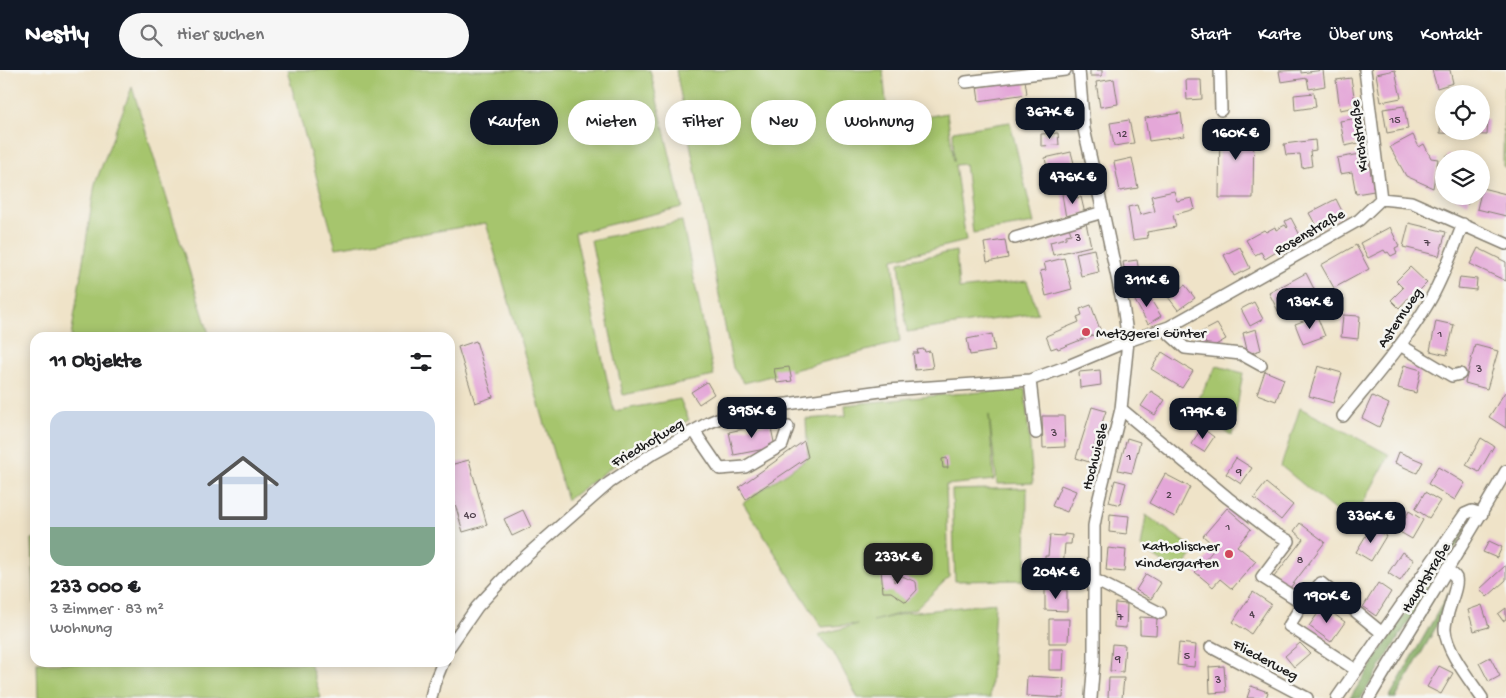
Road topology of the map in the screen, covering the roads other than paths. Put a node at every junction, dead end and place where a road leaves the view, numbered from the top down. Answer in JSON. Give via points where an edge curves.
{"nodes":[{"id":1,"x":1065,"y":70,"type":"edge"},
{"id":2,"x":1078,"y":70,"type":"edge"},
{"id":3,"x":1220,"y":70,"type":"edge"},
{"id":4,"x":1365,"y":70,"type":"edge"},
{"id":5,"x":966,"y":82,"type":"dead end"},
{"id":6,"x":1221,"y":110,"type":"dead end"},
{"id":7,"x":1381,"y":199,"type":"junction"},
{"id":8,"x":1104,"y":212,"type":"junction"},
{"id":9,"x":1463,"y":224,"type":"junction"},
{"id":10,"x":1015,"y":238,"type":"dead end"},
{"id":11,"x":1506,"y":244,"type":"edge"},
{"id":12,"x":1164,"y":329,"type":"junction"},
{"id":13,"x":1128,"y":341,"type":"junction"},
{"id":14,"x":1400,"y":345,"type":"junction"},
{"id":15,"x":1261,"y":365,"type":"dead end"},
{"id":16,"x":1460,"y":374,"type":"dead end"},
{"id":17,"x":1030,"y":380,"type":"junction"},
{"id":18,"x":1121,"y":409,"type":"junction"},
{"id":19,"x":1344,"y":416,"type":"dead end"},
{"id":20,"x":788,"y":427,"type":"dead end"},
{"id":21,"x":694,"y":431,"type":"junction"},
{"id":22,"x":1036,"y":432,"type":"dead end"},
{"id":23,"x":1506,"y":471,"type":"edge"},
{"id":24,"x":1482,"y":514,"type":"junction"},
{"id":25,"x":1447,"y":570,"type":"junction"},
{"id":26,"x":1093,"y":579,"type":"junction"},
{"id":27,"x":1303,"y":603,"type":"junction"},
{"id":28,"x":1160,"y":613,"type":"dead end"},
{"id":29,"x":1382,"y":633,"type":"junction"},
{"id":30,"x":455,"y":639,"type":"edge"},
{"id":31,"x":1211,"y":646,"type":"dead end"},
{"id":32,"x":441,"y":667,"type":"edge"},
{"id":33,"x":1356,"y":670,"type":"junction"},
{"id":34,"x":431,"y":698,"type":"edge"},
{"id":35,"x":1091,"y":698,"type":"edge"},
{"id":36,"x":1307,"y":698,"type":"edge"},
{"id":37,"x":1338,"y":698,"type":"edge"},
{"id":38,"x":1369,"y":698,"type":"edge"},
{"id":39,"x":1482,"y":698,"type":"edge"}],
"edges":[{"from":1,"to":5,"type":"street"},
{"from":2,"to":8,"type":"street","name":"Hochwiesle","via":[[1084,129]]},
{"from":3,"to":6,"type":"street"},
{"from":4,"to":7,"type":"street","name":"Kirchstraße"},
{"from":7,"to":9,"type":"street","via":[[1411,202]]},
{"from":7,"to":12,"type":"street","name":"Rosenstraße","via":[[1359,220]]},
{"from":8,"to":10,"type":"street"},
{"from":8,"to":13,"type":"street","name":"Hochwiesle"},
{"from":9,"to":11,"type":"street"},
{"from":9,"to":14,"type":"street","name":"Asternweg","via":[[1429,302]]},
{"from":12,"to":13,"type":"street","name":"Rosenstraße"},
{"from":12,"to":15,"type":"street","via":[[1185,348],[1241,354]]},
{"from":13,"to":17,"type":"street","name":"Friedhofweg"},
{"from":13,"to":18,"type":"street","name":"Hochwiesle"},
{"from":14,"to":16,"type":"street","via":[[1452,376]]},
{"from":14,"to":19,"type":"street","name":"Asternweg"},
{"from":17,"to":21,"type":"street","name":"Friedhofweg","via":[[888,390],[737,411]]},
{"from":17,"to":22,"type":"street"},
{"from":18,"to":26,"type":"street","name":"Hochwiesle","via":[[1094,526]]},
{"from":18,"to":27,"type":"street","via":[[1228,498],[1289,541],[1262,577]]},
{"from":20,"to":21,"type":"street","via":[[782,445],[745,468],[720,469]]},
{"from":21,"to":30,"type":"street","name":"Friedhofweg","via":[[609,483],[516,564],[477,607]]},
{"from":23,"to":24,"type":"street","name":"Hauptstraße"},
{"from":24,"to":25,"type":"street","name":"Hauptstraße"},
{"from":24,"to":29,"type":"street","via":[[1472,511],[1465,514]]},
{"from":25,"to":38,"type":"street","name":"Hauptstraße"},
{"from":25,"to":39,"type":"street","via":[[1453,574],[1456,583],[1445,617],[1447,642]]},
{"from":26,"to":28,"type":"street"},
{"from":26,"to":35,"type":"street","name":"Hochwiesle"},
{"from":27,"to":29,"type":"street","via":[[1321,582]]},
{"from":27,"to":33,"type":"street","via":[[1289,626]]},
{"from":29,"to":33,"type":"street"},
{"from":31,"to":36,"type":"street","name":"Fliederweg"},
{"from":32,"to":34,"type":"street"},
{"from":33,"to":37,"type":"street"}]}
